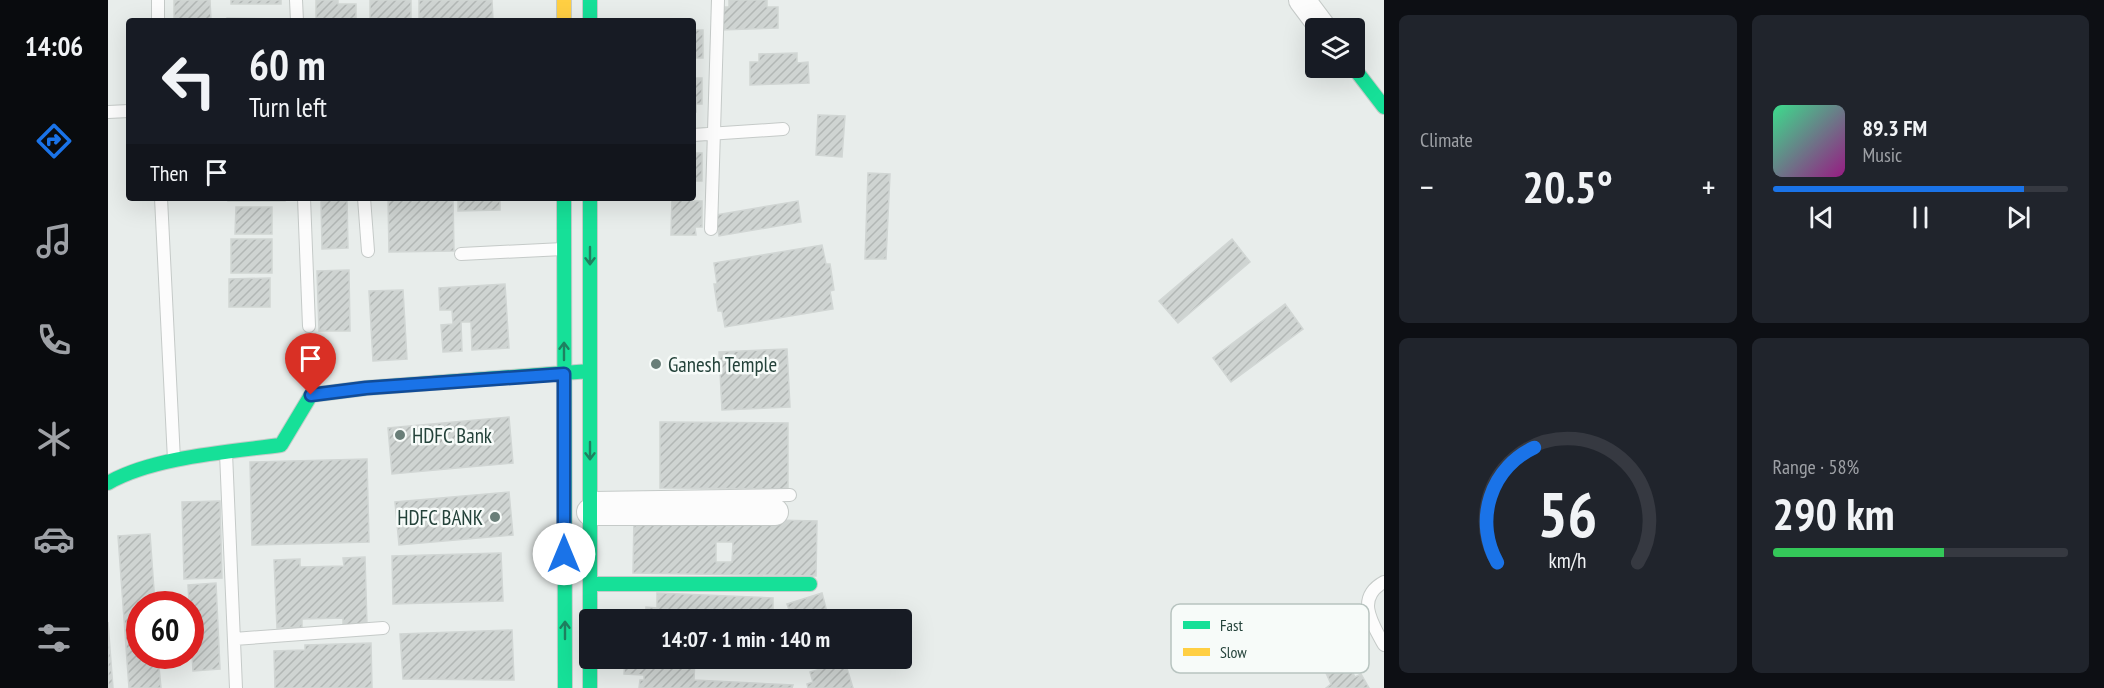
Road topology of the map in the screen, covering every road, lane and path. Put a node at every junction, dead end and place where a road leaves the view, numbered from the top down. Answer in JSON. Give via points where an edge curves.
{"nodes":[{"id":1,"x":158,"y":0,"type":"edge"},
{"id":2,"x":296,"y":0,"type":"edge"},
{"id":3,"x":564,"y":0,"type":"edge"},
{"id":4,"x":590,"y":0,"type":"edge"},
{"id":5,"x":718,"y":0,"type":"edge"},
{"id":6,"x":1302,"y":0,"type":"edge"},
{"id":7,"x":158,"y":18,"type":"edge"},
{"id":8,"x":297,"y":18,"type":"edge"},
{"id":9,"x":564,"y":18,"type":"edge"},
{"id":10,"x":590,"y":18,"type":"edge"},
{"id":11,"x":1316,"y":18,"type":"edge"},
{"id":12,"x":1361,"y":78,"type":"edge"},
{"id":13,"x":1384,"y":107,"type":"edge"},
{"id":14,"x":126,"y":111,"type":"edge"},
{"id":15,"x":108,"y":112,"type":"edge"},
{"id":16,"x":783,"y":129,"type":"dead end"},
{"id":17,"x":714,"y":134,"type":"junction"},
{"id":18,"x":696,"y":135,"type":"edge"},
{"id":19,"x":161,"y":201,"type":"edge"},
{"id":20,"x":304,"y":201,"type":"edge"},
{"id":21,"x":364,"y":201,"type":"edge"},
{"id":22,"x":564,"y":201,"type":"edge"},
{"id":23,"x":590,"y":201,"type":"edge"},
{"id":24,"x":711,"y":229,"type":"dead end"},
{"id":25,"x":564,"y":249,"type":"junction"},
{"id":26,"x":368,"y":251,"type":"dead end"},
{"id":27,"x":461,"y":254,"type":"dead end"},
{"id":28,"x":309,"y":326,"type":"dead end"},
{"id":29,"x":590,"y":371,"type":"junction"},
{"id":30,"x":564,"y":374,"type":"junction"},
{"id":31,"x":226,"y":452,"type":"junction"},
{"id":32,"x":174,"y":461,"type":"junction"},
{"id":33,"x":108,"y":483,"type":"edge"},
{"id":34,"x":783,"y":503,"type":"dead end"},
{"id":35,"x":590,"y":505,"type":"junction"},
{"id":36,"x":1384,"y":582,"type":"edge"},
{"id":37,"x":590,"y":584,"type":"junction"},
{"id":38,"x":810,"y":584,"type":"dead end"},
{"id":39,"x":1368,"y":604,"type":"edge"},
{"id":40,"x":590,"y":609,"type":"edge"},
{"id":41,"x":1369,"y":610,"type":"edge"},
{"id":42,"x":383,"y":628,"type":"dead end"},
{"id":43,"x":234,"y":639,"type":"junction"},
{"id":44,"x":1384,"y":645,"type":"edge"},
{"id":45,"x":590,"y":669,"type":"edge"},
{"id":46,"x":236,"y":688,"type":"edge"},
{"id":47,"x":565,"y":688,"type":"edge"},
{"id":48,"x":590,"y":688,"type":"edge"}],
"edges":[{"from":1,"to":7,"type":"lane"},
{"from":2,"to":8,"type":"lane"},
{"from":3,"to":9,"type":"main road"},
{"from":4,"to":10,"type":"main road"},
{"from":5,"to":17,"type":"lane"},
{"from":6,"to":11,"type":"street"},
{"from":12,"to":13,"type":"main road"},
{"from":14,"to":15,"type":"lane"},
{"from":16,"to":17,"type":"lane"},
{"from":17,"to":18,"type":"lane"},
{"from":17,"to":24,"type":"lane"},
{"from":19,"to":32,"type":"lane"},
{"from":20,"to":28,"type":"lane"},
{"from":21,"to":26,"type":"lane"},
{"from":22,"to":25,"type":"main road"},
{"from":23,"to":29,"type":"main road","one_way":true},
{"from":25,"to":27,"type":"lane"},
{"from":30,"to":25,"type":"main road","one_way":true},
{"from":29,"to":30,"type":"main road"},
{"from":29,"to":35,"type":"main road","one_way":true},
{"from":30,"to":31,"type":"main road","via":[[311,395],[281,445]]},
{"from":47,"to":30,"type":"main road","one_way":true},
{"from":31,"to":32,"type":"main road"},
{"from":31,"to":43,"type":"lane"},
{"from":32,"to":33,"type":"main road","via":[[141,467]]},
{"from":34,"to":35,"type":"street"},
{"from":35,"to":37,"type":"main road"},
{"from":36,"to":39,"type":"lane","via":[[1374,587]]},
{"from":37,"to":38,"type":"main road"},
{"from":37,"to":40,"type":"main road"},
{"from":41,"to":44,"type":"lane"},
{"from":42,"to":43,"type":"lane"},
{"from":43,"to":46,"type":"lane"},
{"from":45,"to":48,"type":"main road"}]}
